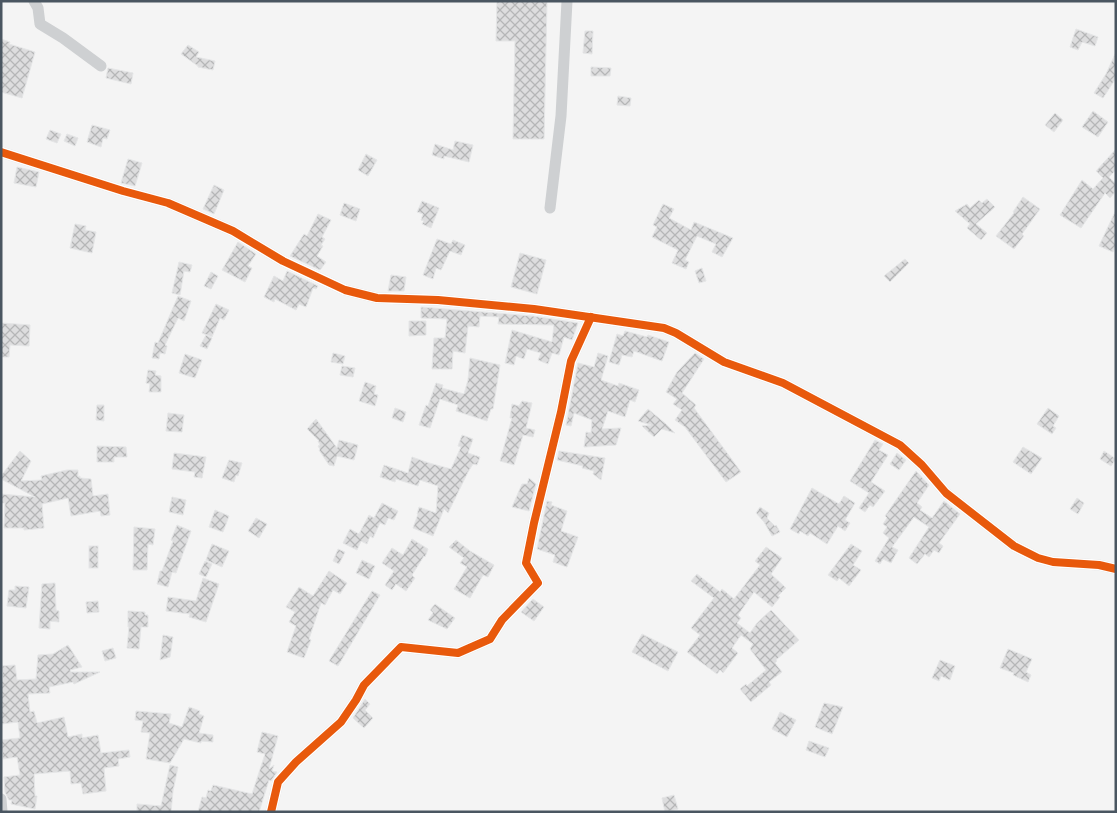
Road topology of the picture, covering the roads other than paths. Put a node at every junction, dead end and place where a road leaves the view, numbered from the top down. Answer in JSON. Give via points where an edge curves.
{"nodes":[{"id":1,"x":34,"y":1,"type":"edge"},
{"id":2,"x":566,"y":1,"type":"edge"},
{"id":3,"x":101,"y":66,"type":"dead end"},
{"id":4,"x":1,"y":152,"type":"edge"},
{"id":5,"x":550,"y":208,"type":"dead end"},
{"id":6,"x":590,"y":317,"type":"junction"},
{"id":7,"x":1116,"y":569,"type":"edge"},
{"id":8,"x":1,"y":799,"type":"edge"},
{"id":9,"x":2,"y":812,"type":"edge"},
{"id":10,"x":271,"y":812,"type":"edge"}],
"edges":[{"from":1,"to":3,"type":"street","via":[[40,24]]},
{"from":2,"to":5,"type":"street","via":[[562,116]]},
{"from":4,"to":6,"type":"street","via":[[168,203],[233,231],[283,261],[345,290],[377,298],[438,300]]},
{"from":6,"to":7,"type":"street","via":[[664,328],[724,362],[783,383],[900,445],[946,493],[1014,546],[1053,562]]},
{"from":6,"to":10,"type":"street","via":[[571,361],[526,563],[538,583],[502,620],[490,639],[458,653],[401,647],[364,685],[341,722],[278,782]]},
{"from":8,"to":9,"type":"street"}]}
